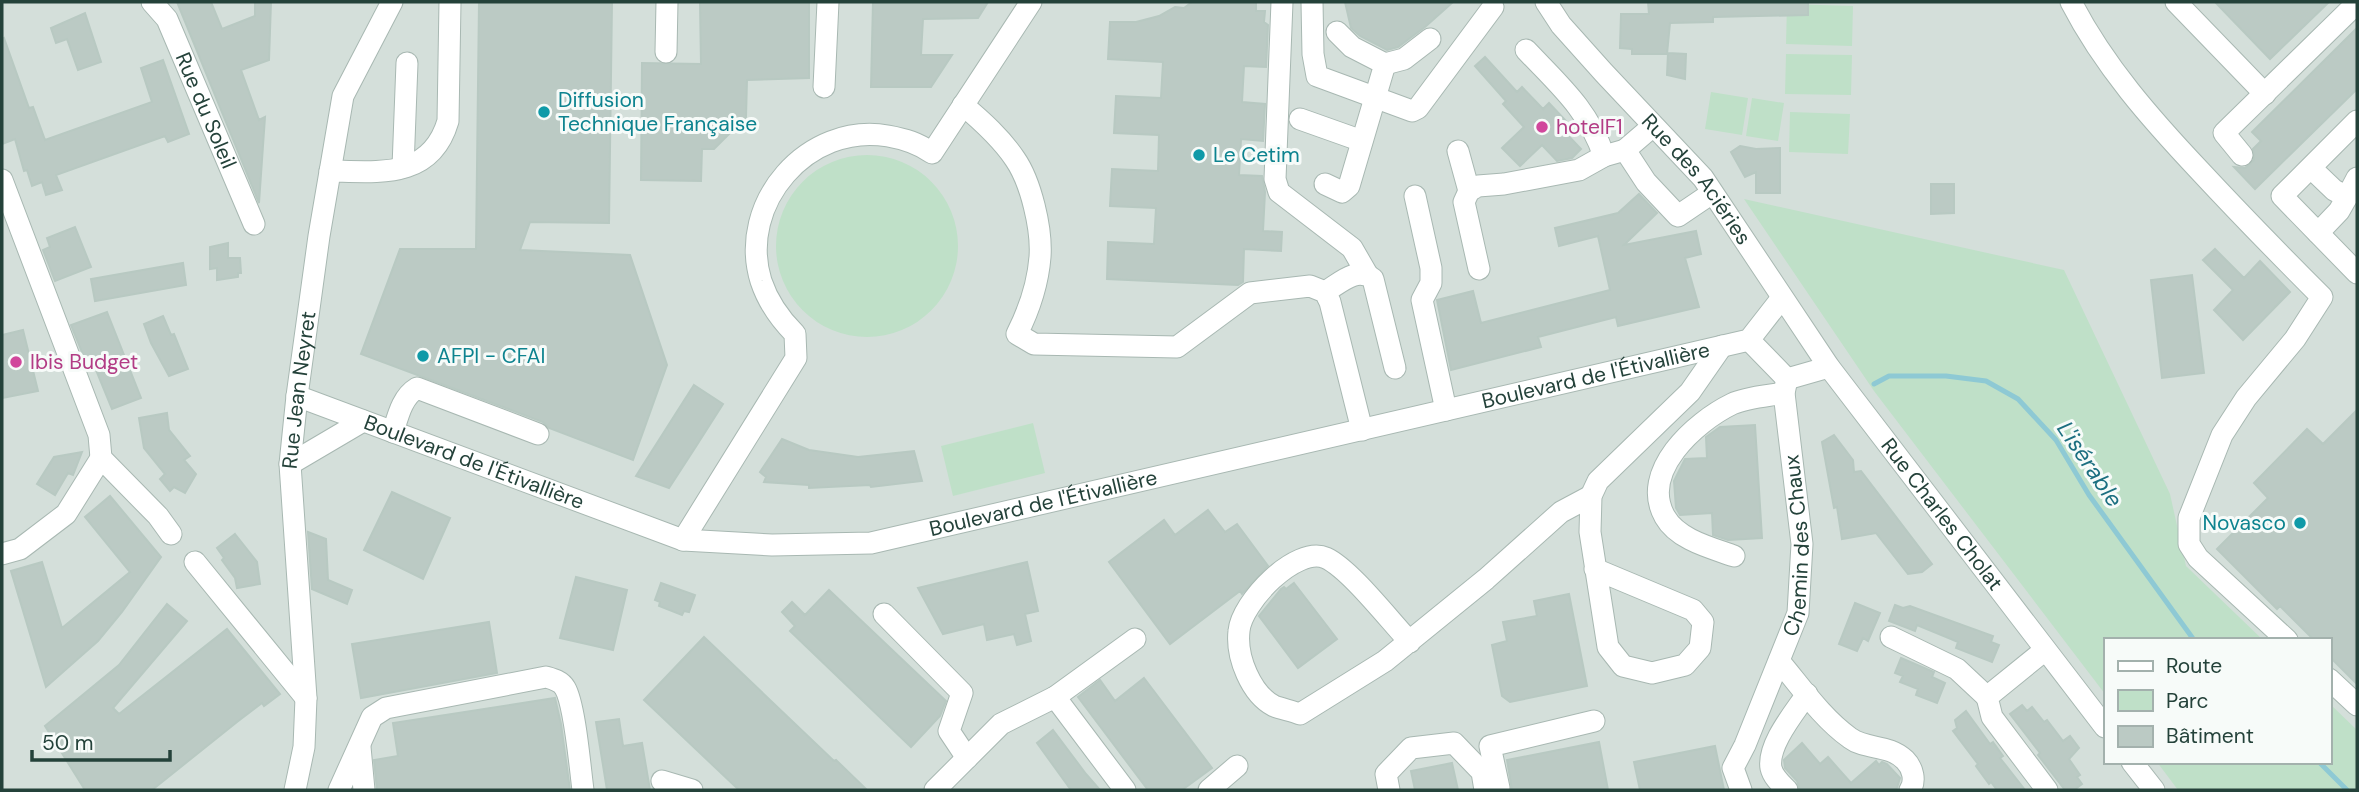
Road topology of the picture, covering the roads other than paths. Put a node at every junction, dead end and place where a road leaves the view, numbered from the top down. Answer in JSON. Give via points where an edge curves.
{"nodes":[{"id":1,"x":152,"y":2,"type":"edge"},
{"id":2,"x":392,"y":2,"type":"edge"},
{"id":3,"x":450,"y":2,"type":"edge"},
{"id":4,"x":667,"y":2,"type":"edge"},
{"id":5,"x":828,"y":2,"type":"edge"},
{"id":6,"x":1031,"y":2,"type":"edge"},
{"id":7,"x":1282,"y":2,"type":"edge"},
{"id":8,"x":1312,"y":2,"type":"edge"},
{"id":9,"x":1546,"y":2,"type":"edge"},
{"id":10,"x":2071,"y":2,"type":"edge"},
{"id":11,"x":2176,"y":2,"type":"edge"},
{"id":12,"x":2357,"y":3,"type":"edge"},
{"id":13,"x":1493,"y":7,"type":"dead end"},
{"id":14,"x":1337,"y":32,"type":"dead end"},
{"id":15,"x":1430,"y":39,"type":"dead end"},
{"id":16,"x":1526,"y":50,"type":"dead end"},
{"id":17,"x":666,"y":52,"type":"dead end"},
{"id":18,"x":407,"y":63,"type":"dead end"},
{"id":19,"x":1385,"y":64,"type":"junction"},
{"id":20,"x":824,"y":87,"type":"dead end"},
{"id":21,"x":2265,"y":94,"type":"junction"},
{"id":22,"x":1376,"y":98,"type":"junction"},
{"id":23,"x":963,"y":105,"type":"junction"},
{"id":24,"x":1300,"y":120,"type":"dead end"},
{"id":25,"x":2357,"y":121,"type":"edge"},
{"id":26,"x":1653,"y":126,"type":"junction"},
{"id":27,"x":1362,"y":141,"type":"junction"},
{"id":28,"x":1625,"y":150,"type":"junction"},
{"id":29,"x":1458,"y":151,"type":"dead end"},
{"id":30,"x":2242,"y":155,"type":"dead end"},
{"id":31,"x":1604,"y":156,"type":"junction"},
{"id":32,"x":403,"y":167,"type":"junction"},
{"id":33,"x":2311,"y":167,"type":"junction"},
{"id":34,"x":330,"y":171,"type":"junction"},
{"id":35,"x":2,"y":180,"type":"edge"},
{"id":36,"x":1325,"y":184,"type":"dead end"},
{"id":37,"x":2352,"y":187,"type":"edge"},
{"id":38,"x":1469,"y":191,"type":"junction"},
{"id":39,"x":1712,"y":193,"type":"junction"},
{"id":40,"x":1415,"y":197,"type":"dead end"},
{"id":41,"x":254,"y":224,"type":"dead end"},
{"id":42,"x":2318,"y":233,"type":"junction"},
{"id":43,"x":1479,"y":269,"type":"dead end"},
{"id":44,"x":2357,"y":272,"type":"edge"},
{"id":45,"x":1367,"y":274,"type":"junction"},
{"id":46,"x":1325,"y":292,"type":"junction"},
{"id":47,"x":1782,"y":299,"type":"junction"},
{"id":48,"x":1749,"y":340,"type":"junction"},
{"id":49,"x":1722,"y":346,"type":"junction"},
{"id":50,"x":1829,"y":367,"type":"junction"},
{"id":51,"x":1395,"y":368,"type":"dead end"},
{"id":52,"x":1786,"y":386,"type":"junction"},
{"id":53,"x":296,"y":396,"type":"junction"},
{"id":54,"x":1446,"y":410,"type":"junction"},
{"id":55,"x":363,"y":421,"type":"junction"},
{"id":56,"x":1362,"y":430,"type":"junction"},
{"id":57,"x":393,"y":432,"type":"junction"},
{"id":58,"x":538,"y":434,"type":"dead end"},
{"id":59,"x":101,"y":458,"type":"junction"},
{"id":60,"x":290,"y":464,"type":"junction"},
{"id":61,"x":1591,"y":496,"type":"junction"},
{"id":62,"x":171,"y":534,"type":"dead end"},
{"id":63,"x":683,"y":540,"type":"junction"},
{"id":64,"x":2,"y":554,"type":"edge"},
{"id":65,"x":1734,"y":556,"type":"dead end"},
{"id":66,"x":195,"y":562,"type":"dead end"},
{"id":67,"x":1595,"y":569,"type":"junction"},
{"id":68,"x":884,"y":614,"type":"dead end"},
{"id":69,"x":1891,"y":637,"type":"dead end"},
{"id":70,"x":2285,"y":638,"type":"edge"},
{"id":71,"x":1135,"y":639,"type":"dead end"},
{"id":72,"x":1410,"y":642,"type":"junction"},
{"id":73,"x":2045,"y":650,"type":"junction"},
{"id":74,"x":1779,"y":661,"type":"junction"},
{"id":75,"x":2331,"y":681,"type":"edge"},
{"id":76,"x":1807,"y":694,"type":"junction"},
{"id":77,"x":1987,"y":696,"type":"junction"},
{"id":78,"x":1055,"y":697,"type":"junction"},
{"id":79,"x":306,"y":698,"type":"junction"},
{"id":80,"x":2357,"y":705,"type":"edge"},
{"id":81,"x":1594,"y":721,"type":"dead end"},
{"id":82,"x":2104,"y":726,"type":"edge"},
{"id":83,"x":360,"y":743,"type":"junction"},
{"id":84,"x":967,"y":758,"type":"junction"},
{"id":85,"x":2134,"y":764,"type":"edge"},
{"id":86,"x":1237,"y":766,"type":"dead end"},
{"id":87,"x":662,"y":780,"type":"dead end"},
{"id":88,"x":295,"y":790,"type":"edge"},
{"id":89,"x":339,"y":790,"type":"edge"},
{"id":90,"x":364,"y":790,"type":"edge"},
{"id":91,"x":583,"y":790,"type":"edge"},
{"id":92,"x":692,"y":790,"type":"edge"},
{"id":93,"x":935,"y":790,"type":"edge"},
{"id":94,"x":1125,"y":790,"type":"edge"},
{"id":95,"x":1209,"y":790,"type":"edge"},
{"id":96,"x":1389,"y":790,"type":"edge"},
{"id":97,"x":1485,"y":790,"type":"edge"},
{"id":98,"x":1500,"y":790,"type":"edge"},
{"id":99,"x":1741,"y":790,"type":"edge"},
{"id":100,"x":1787,"y":790,"type":"edge"},
{"id":101,"x":1910,"y":790,"type":"edge"},
{"id":102,"x":2047,"y":790,"type":"edge"},
{"id":103,"x":2154,"y":790,"type":"edge"}],
"edges":[{"from":1,"to":41,"type":"street","name":"Rue du Soleil","via":[[167,19]]},
{"from":2,"to":34,"type":"street","name":"Rue Jean Neyret","via":[[343,96]]},
{"from":3,"to":32,"type":"street","via":[[448,121],[435,149],[418,163]]},
{"from":4,"to":17,"type":"street"},
{"from":5,"to":20,"type":"street"},
{"from":6,"to":23,"type":"street"},
{"from":7,"to":45,"type":"street","via":[[1275,179],[1279,192],[1352,248]]},
{"from":8,"to":22,"type":"street","via":[[1312,54],[1317,76]]},
{"from":9,"to":26,"type":"street","name":"Rue des Aciéries","via":[[1561,25]]},
{"from":10,"to":70,"type":"street","via":[[2131,95],[2322,298],[2222,435],[2189,518],[2189,544],[2198,558]]},
{"from":11,"to":21,"type":"street"},
{"from":12,"to":21,"type":"street"},
{"from":13,"to":22,"type":"street","via":[[1418,108],[1412,111]]},
{"from":14,"to":19,"type":"street","via":[[1352,47]]},
{"from":15,"to":19,"type":"street","via":[[1404,59]]},
{"from":16,"to":31,"type":"street","via":[[1581,108]]},
{"from":18,"to":32,"type":"street"},
{"from":19,"to":22,"type":"street"},
{"from":21,"to":30,"type":"street","via":[[2224,133]]},
{"from":22,"to":27,"type":"street"},
{"from":23,"to":46,"type":"street","via":[[1016,160],[1028,185],[1040,257],[1029,310],[1017,334],[1034,344],[1177,347],[1250,293],[1310,286]]},
{"from":23,"to":63,"type":"street","via":[[932,153],[915,143],[878,134],[838,139],[803,157],[773,189],[760,221],[757,259],[770,303],[795,334],[796,358]]},
{"from":24,"to":27,"type":"street"},
{"from":25,"to":33,"type":"street"},
{"from":26,"to":28,"type":"street"},
{"from":26,"to":39,"type":"street","name":"Rue des Aciéries"},
{"from":27,"to":36,"type":"street","via":[[1346,190]]},
{"from":28,"to":31,"type":"street"},
{"from":28,"to":39,"type":"street","via":[[1646,183],[1678,216]]},
{"from":29,"to":38,"type":"street"},
{"from":31,"to":38,"type":"street","via":[[1579,170]]},
{"from":32,"to":34,"type":"street","via":[[377,172]]},
{"from":33,"to":37,"type":"street","via":[[2334,190]]},
{"from":33,"to":42,"type":"street","via":[[2282,196]]},
{"from":34,"to":53,"type":"street","name":"Rue Jean Neyret"},
{"from":35,"to":59,"type":"street","via":[[99,435]]},
{"from":37,"to":42,"type":"street","via":[[2339,211]]},
{"from":38,"to":43,"type":"street","via":[[1464,201]]},
{"from":39,"to":47,"type":"street","name":"Rue des Aciéries"},
{"from":40,"to":54,"type":"street","via":[[1431,268],[1431,282],[1422,300]]},
{"from":42,"to":44,"type":"street"},
{"from":45,"to":46,"type":"street","via":[[1348,278]]},
{"from":45,"to":51,"type":"street","via":[[1373,279]]},
{"from":46,"to":56,"type":"street"},
{"from":47,"to":48,"type":"street"},
{"from":47,"to":50,"type":"street","name":"Rue Charles Cholat"},
{"from":48,"to":49,"type":"street","name":"Boulevard de l'Étivallière"},
{"from":48,"to":52,"type":"street"},
{"from":49,"to":54,"type":"street","name":"Boulevard de l'Étivallière"},
{"from":49,"to":61,"type":"street","via":[[1690,392],[1598,481]]},
{"from":50,"to":52,"type":"street"},
{"from":50,"to":73,"type":"street","name":"Rue Charles Cholat"},
{"from":52,"to":65,"type":"street","via":[[1733,404],[1701,424],[1669,456],[1662,471],[1659,498],[1665,517],[1677,530]]},
{"from":52,"to":74,"type":"street","name":"Chemin des Chaux","via":[[1802,544],[1798,613]]},
{"from":53,"to":55,"type":"street","name":"Boulevard de l'Étivallière"},
{"from":53,"to":60,"type":"street","name":"Rue Jean Neyret"},
{"from":54,"to":56,"type":"street","name":"Boulevard de l'Étivallière"},
{"from":55,"to":57,"type":"street","name":"Boulevard de l'Étivallière"},
{"from":55,"to":60,"type":"street"},
{"from":56,"to":63,"type":"street","name":"Boulevard de l'Étivallière","via":[[871,542],[772,545]]},
{"from":57,"to":58,"type":"street","via":[[400,409],[417,388]]},
{"from":57,"to":63,"type":"street","name":"Boulevard de l'Étivallière"},
{"from":59,"to":62,"type":"street"},
{"from":59,"to":64,"type":"street","via":[[66,514],[20,550]]},
{"from":60,"to":79,"type":"street","name":"Rue Jean Neyret"},
{"from":61,"to":67,"type":"street"},
{"from":61,"to":72,"type":"street","via":[[1561,512]]},
{"from":66,"to":79,"type":"street"},
{"from":67,"to":67,"type":"street","via":[[1693,610],[1703,622],[1700,648],[1685,665],[1652,673],[1623,666],[1608,647]]},
{"from":68,"to":84,"type":"street","via":[[962,693],[950,731]]},
{"from":69,"to":77,"type":"street","via":[[1957,669]]},
{"from":71,"to":78,"type":"street"},
{"from":72,"to":72,"type":"street","via":[[1352,578],[1326,558],[1311,555],[1288,566],[1254,597],[1238,630],[1242,663],[1259,694],[1300,714]]},
{"from":73,"to":77,"type":"street"},
{"from":73,"to":82,"type":"street","name":"Rue Charles Cholat"},
{"from":74,"to":76,"type":"street"},
{"from":74,"to":99,"type":"street","name":"Chemin des Chaux","via":[[1733,768]]},
{"from":75,"to":80,"type":"street"},
{"from":76,"to":100,"type":"street","via":[[1774,749],[1771,766]]},
{"from":76,"to":101,"type":"street","via":[[1853,741],[1893,750],[1906,761],[1912,771]]},
{"from":77,"to":102,"type":"street","via":[[1993,718]]},
{"from":78,"to":84,"type":"street","via":[[1001,724]]},
{"from":78,"to":94,"type":"street"},
{"from":79,"to":88,"type":"street","name":"Rue Jean Neyret","via":[[304,747]]},
{"from":81,"to":98,"type":"street","via":[[1489,746]]},
{"from":83,"to":89,"type":"street"},
{"from":83,"to":90,"type":"street"},
{"from":83,"to":91,"type":"street","via":[[372,717],[386,708],[546,677],[565,688]]},
{"from":84,"to":93,"type":"street"},
{"from":85,"to":103,"type":"street"},
{"from":86,"to":95,"type":"street"},
{"from":87,"to":92,"type":"street"},
{"from":96,"to":97,"type":"street","via":[[1386,774],[1411,748],[1454,743],[1482,772]]}]}
